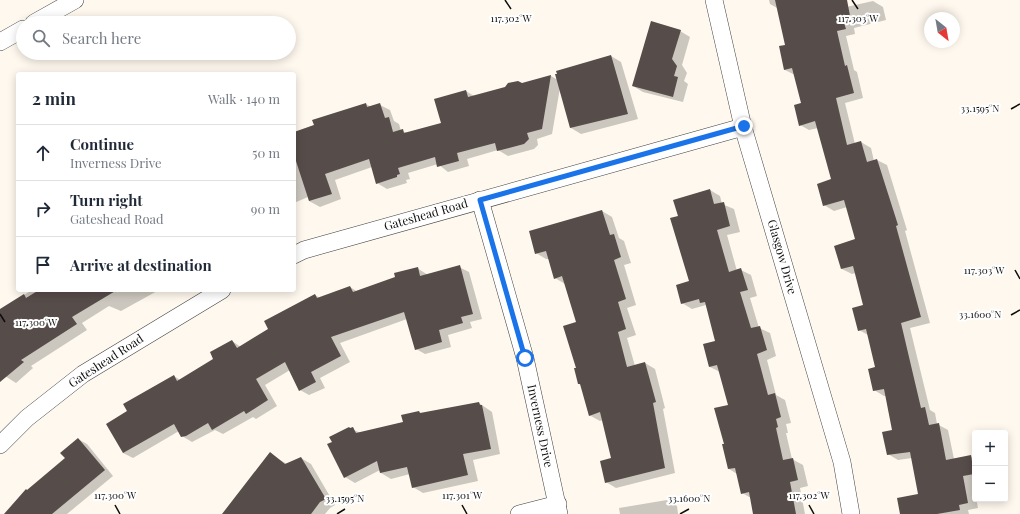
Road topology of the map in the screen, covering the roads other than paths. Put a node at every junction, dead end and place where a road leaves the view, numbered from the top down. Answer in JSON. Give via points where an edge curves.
{"nodes":[{"id":1,"x":75,"y":0,"type":"edge"},
{"id":2,"x":714,"y":0,"type":"edge"},
{"id":3,"x":46,"y":16,"type":"edge"},
{"id":4,"x":16,"y":33,"type":"edge"},
{"id":5,"x":0,"y":42,"type":"edge"},
{"id":6,"x":744,"y":126,"type":"junction"},
{"id":7,"x":480,"y":200,"type":"junction"},
{"id":8,"x":296,"y":254,"type":"edge"},
{"id":9,"x":219,"y":292,"type":"edge"},
{"id":10,"x":0,"y":445,"type":"edge"},
{"id":11,"x":559,"y":509,"type":"edge"},
{"id":12,"x":519,"y":514,"type":"edge"},
{"id":13,"x":851,"y":514,"type":"edge"}],
"edges":[{"from":1,"to":3,"type":"street"},
{"from":2,"to":6,"type":"street","name":"Glasgow Drive"},
{"from":4,"to":5,"type":"street"},
{"from":6,"to":7,"type":"street","name":"Gateshead Road"},
{"from":6,"to":13,"type":"street","name":"Glasgow Drive","via":[[842,462]]},
{"from":7,"to":8,"type":"street","name":"Gateshead Road"},
{"from":7,"to":11,"type":"street","name":"Inverness Drive","via":[[525,358]]},
{"from":9,"to":10,"type":"street","name":"Gateshead Road","via":[[83,374],[27,418]]},
{"from":11,"to":12,"type":"street"}]}
